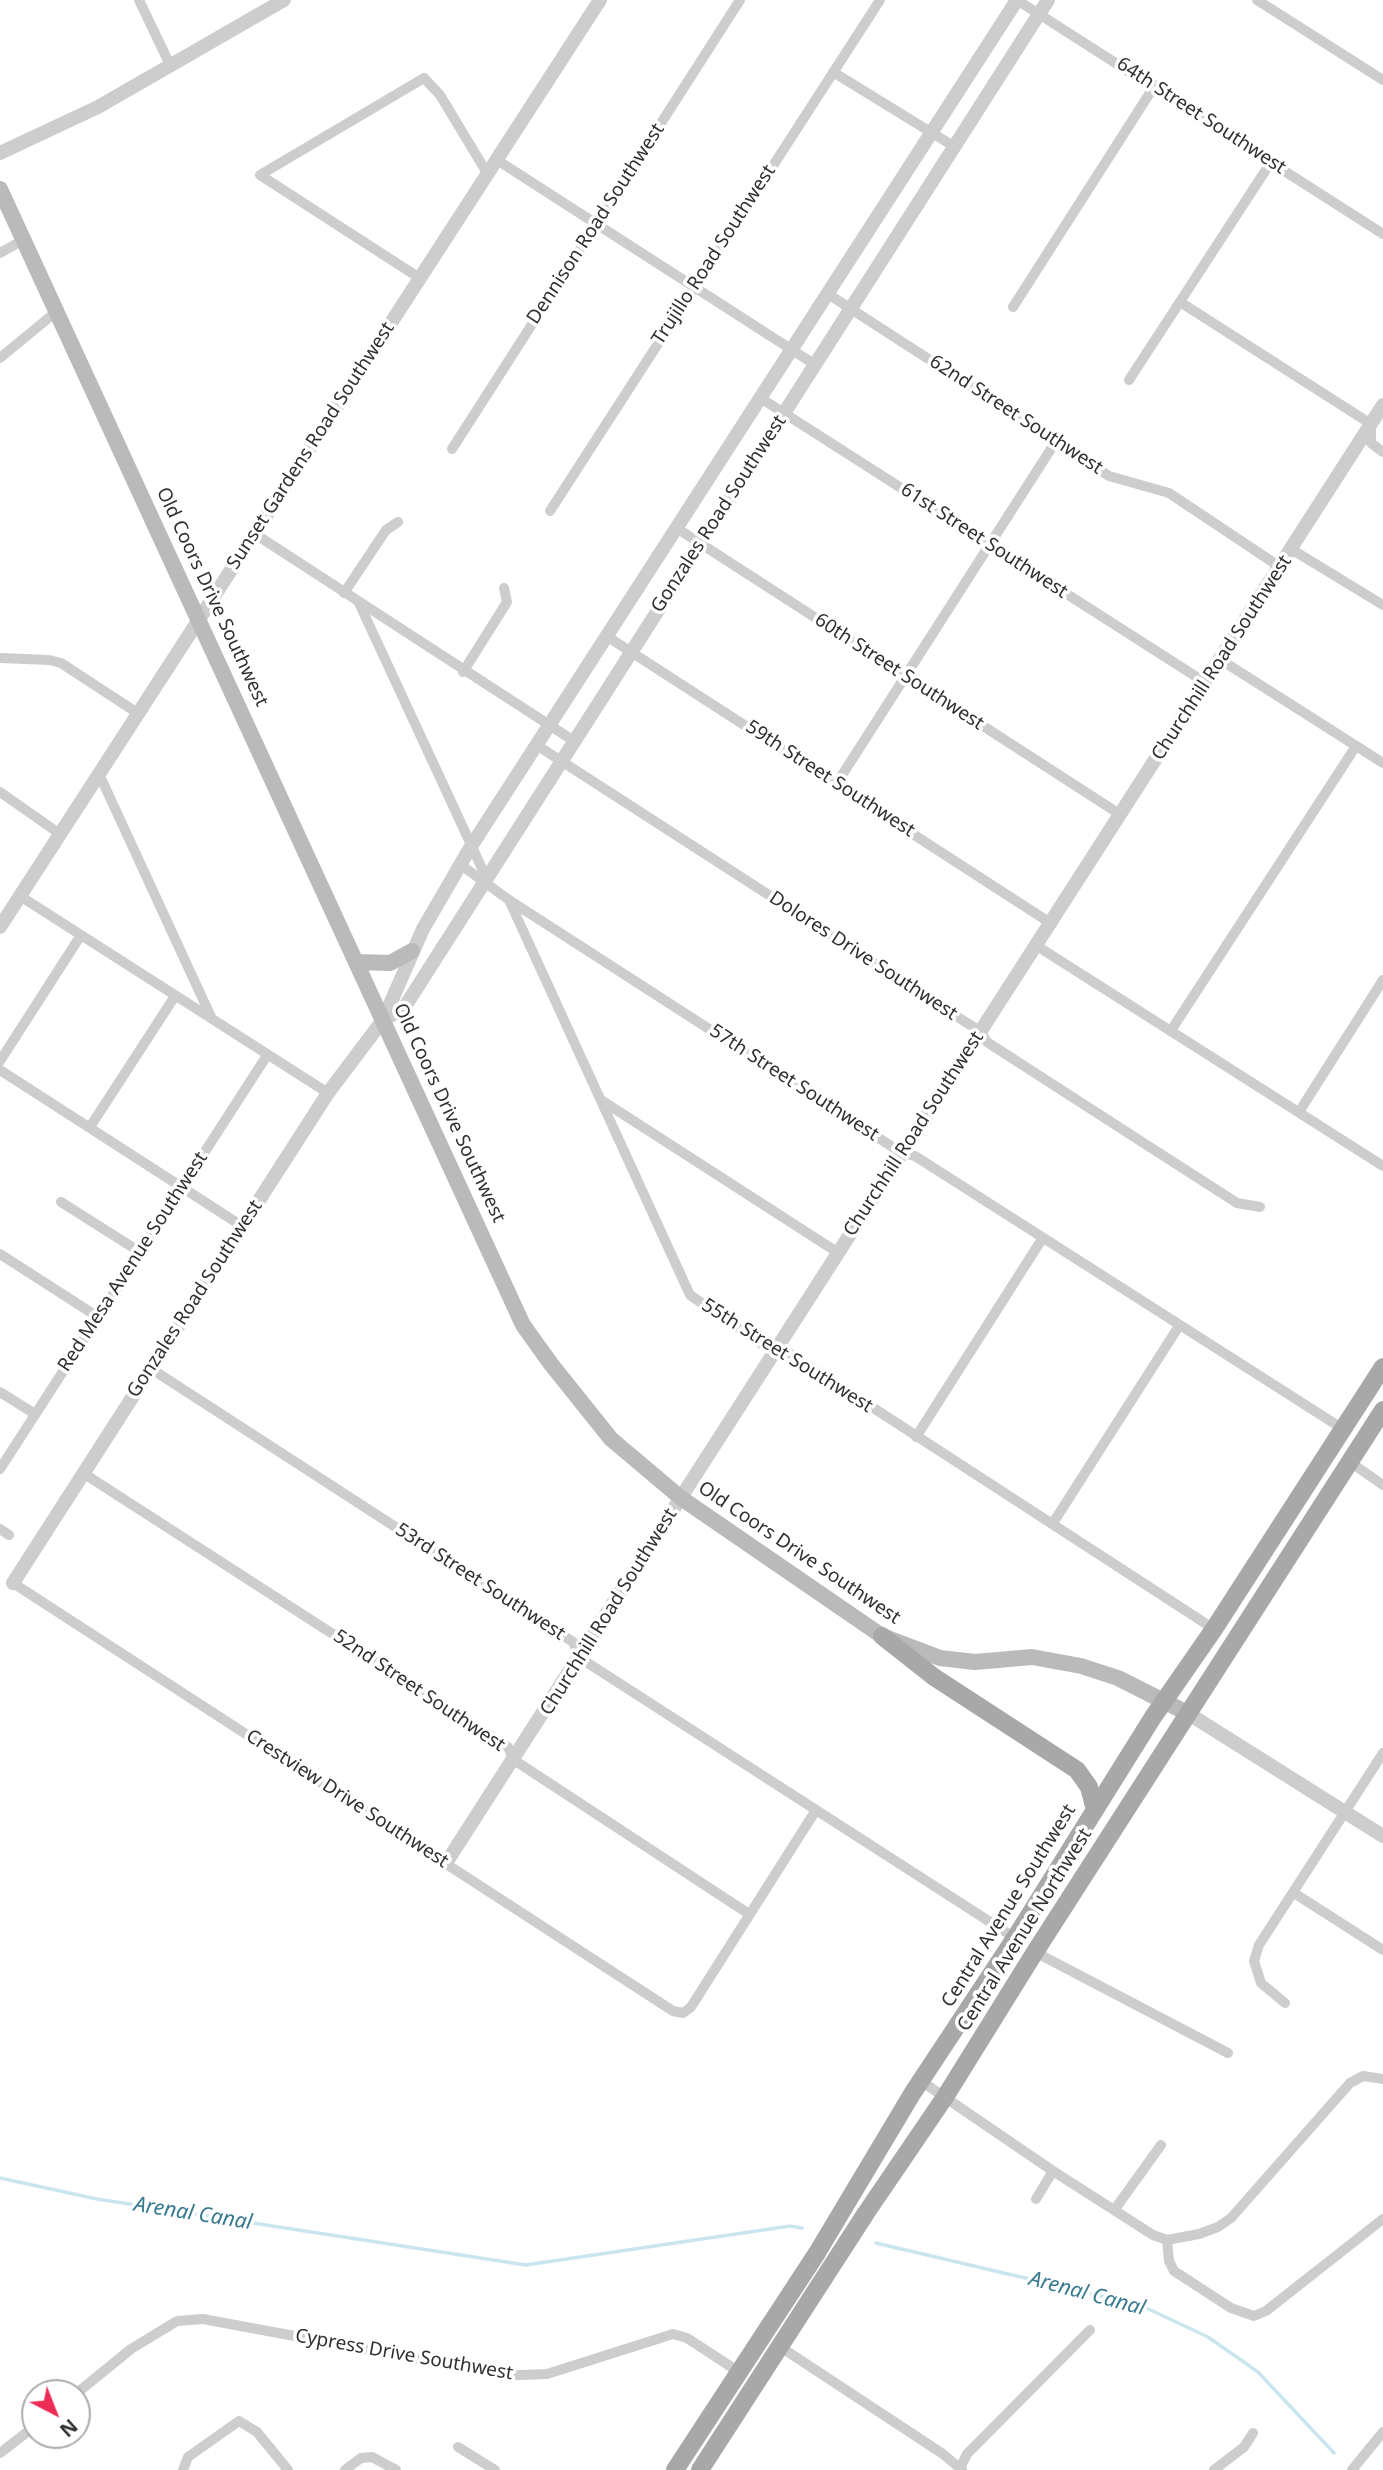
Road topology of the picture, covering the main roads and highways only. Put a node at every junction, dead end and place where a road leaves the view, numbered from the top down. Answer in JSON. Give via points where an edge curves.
{"nodes":[{"id":1,"x":0,"y":189,"type":"edge"},
{"id":2,"x":412,"y":951,"type":"road end"},
{"id":3,"x":358,"y":962,"type":"junction"},
{"id":4,"x":1383,"y":1367,"type":"edge"},
{"id":5,"x":1383,"y":1410,"type":"edge"},
{"id":6,"x":882,"y":1636,"type":"junction"},
{"id":7,"x":1164,"y":1702,"type":"junction"},
{"id":8,"x":1189,"y":1714,"type":"junction"},
{"id":9,"x":1095,"y":1810,"type":"junction"},
{"id":10,"x":675,"y":2470,"type":"edge"},
{"id":11,"x":700,"y":2470,"type":"edge"}],
"edges":[{"from":1,"to":3,"type":"main road","name":"Old Coors Drive Southwest"},
{"from":2,"to":3,"type":"main road","via":[[390,963]]},
{"from":3,"to":6,"type":"main road","name":"Old Coors Drive Southwest","via":[[523,1325],[611,1439],[681,1498]]},
{"from":4,"to":7,"type":"main road","name":"Central Avenue Southwest"},
{"from":5,"to":8,"type":"main road","name":"Central Avenue Northwest"},
{"from":6,"to":7,"type":"main road","name":"Old Coors Drive Southwest","via":[[940,1658],[975,1662],[1032,1657],[1081,1666],[1118,1678]]},
{"from":6,"to":9,"type":"main road","via":[[934,1677],[1077,1770],[1089,1787]]},
{"from":7,"to":8,"type":"main road","name":"Old Coors Drive Southwest"},
{"from":7,"to":9,"type":"main road","name":"Central Avenue Southwest"},
{"from":8,"to":11,"type":"main road","name":"Central Avenue Northwest"},
{"from":9,"to":10,"type":"main road","name":"Central Avenue Southwest"}]}
